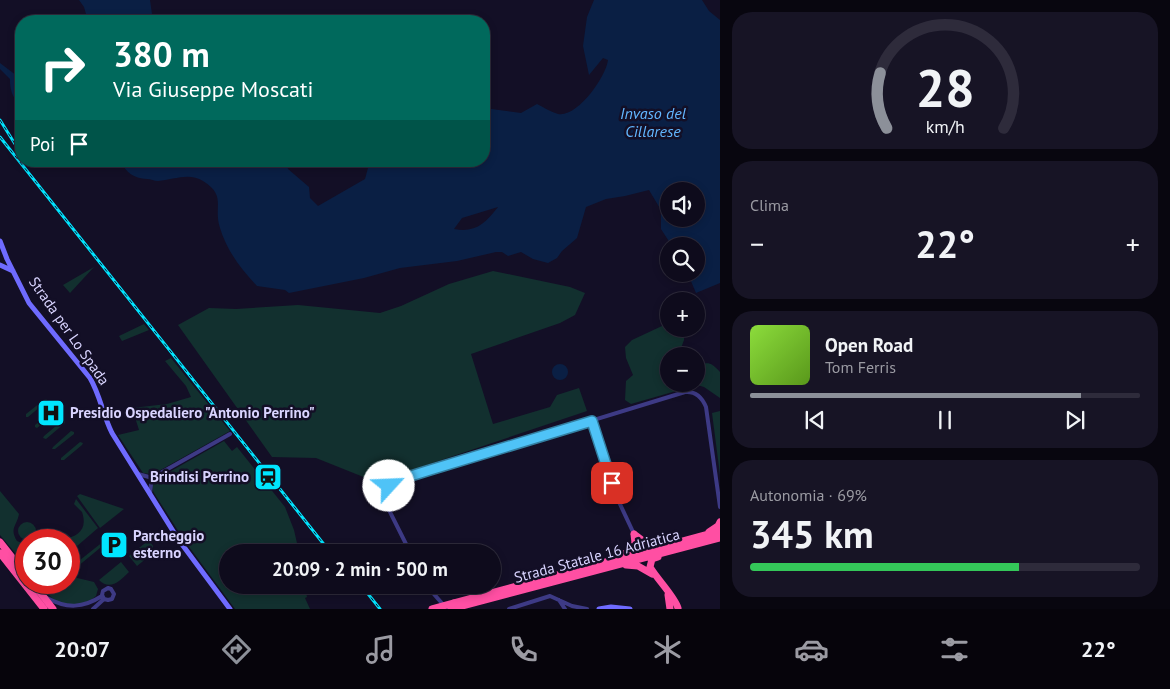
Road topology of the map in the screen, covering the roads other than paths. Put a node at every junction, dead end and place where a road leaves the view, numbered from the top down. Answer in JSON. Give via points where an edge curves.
{"nodes":[{"id":1,"x":0,"y":241,"type":"edge"},
{"id":2,"x":2,"y":252,"type":"edge"},
{"id":3,"x":7,"y":260,"type":"junction"},
{"id":4,"x":1,"y":265,"type":"edge"},
{"id":5,"x":13,"y":271,"type":"junction"},
{"id":6,"x":592,"y":421,"type":"junction"},
{"id":7,"x":230,"y":434,"type":"dead end"},
{"id":8,"x":138,"y":474,"type":"junction"},
{"id":9,"x":151,"y":478,"type":"junction"},
{"id":10,"x":143,"y":483,"type":"junction"},
{"id":11,"x":150,"y":495,"type":"junction"},
{"id":12,"x":720,"y":507,"type":"edge"},
{"id":13,"x":720,"y":522,"type":"edge"},
{"id":14,"x":720,"y":531,"type":"edge"},
{"id":15,"x":634,"y":534,"type":"junction"},
{"id":16,"x":700,"y":537,"type":"junction"},
{"id":17,"x":720,"y":538,"type":"edge"},
{"id":18,"x":0,"y":542,"type":"edge"},
{"id":19,"x":406,"y":544,"type":"edge"},
{"id":20,"x":676,"y":547,"type":"junction"},
{"id":21,"x":0,"y":553,"type":"edge"},
{"id":22,"x":15,"y":561,"type":"edge"},
{"id":23,"x":609,"y":564,"type":"junction"},
{"id":24,"x":655,"y":576,"type":"junction"},
{"id":25,"x":41,"y":594,"type":"edge"},
{"id":26,"x":41,"y":594,"type":"edge"},
{"id":27,"x":434,"y":594,"type":"edge"},
{"id":28,"x":558,"y":598,"type":"junction"},
{"id":29,"x":569,"y":605,"type":"junction"},
{"id":30,"x":454,"y":607,"type":"edge"},
{"id":31,"x":563,"y":608,"type":"edge"},
{"id":32,"x":44,"y":609,"type":"edge"},
{"id":33,"x":53,"y":609,"type":"edge"},
{"id":34,"x":93,"y":609,"type":"edge"},
{"id":35,"x":230,"y":609,"type":"edge"},
{"id":36,"x":432,"y":609,"type":"edge"},
{"id":37,"x":447,"y":609,"type":"edge"},
{"id":38,"x":510,"y":609,"type":"edge"},
{"id":39,"x":572,"y":609,"type":"edge"},
{"id":40,"x":587,"y":609,"type":"edge"},
{"id":41,"x":600,"y":609,"type":"edge"},
{"id":42,"x":630,"y":609,"type":"edge"},
{"id":43,"x":675,"y":609,"type":"edge"}],
"edges":[{"from":1,"to":2,"type":"street"},
{"from":2,"to":3,"type":"street","name":"Strada per Lo Spada"},
{"from":3,"to":4,"type":"street"},
{"from":3,"to":5,"type":"street","name":"Strada per Lo Spada"},
{"from":4,"to":5,"type":"street","name":"Strada per Lo Spada"},
{"from":5,"to":8,"type":"street","name":"Strada per Lo Spada","via":[[36,311],[94,384],[108,426]]},
{"from":6,"to":12,"type":"street","via":[[685,392],[697,394],[706,407]]},
{"from":6,"to":15,"type":"street","via":[[619,502]]},
{"from":6,"to":19,"type":"street","via":[[398,480],[389,486],[386,504]]},
{"from":7,"to":9,"type":"street"},
{"from":8,"to":9,"type":"street"},
{"from":8,"to":10,"type":"street","name":"Strada per Lo Spada"},
{"from":9,"to":10,"type":"street"},
{"from":9,"to":11,"type":"street"},
{"from":10,"to":11,"type":"street","name":"Strada per Lo Spada"},
{"from":11,"to":35,"type":"street","name":"Strada per Lo Spada"},
{"from":13,"to":16,"type":"highway"},
{"from":14,"to":16,"type":"highway","name":"Strada Statale 16 Adriatica"},
{"from":15,"to":20,"type":"highway","via":[[652,545]]},
{"from":15,"to":23,"type":"highway","via":[[632,548]]},
{"from":16,"to":20,"type":"highway","name":"Strada Statale 16 Adriatica"},
{"from":17,"to":20,"type":"highway","name":"Strada Statale 16 Adriatica"},
{"from":18,"to":22,"type":"highway"},
{"from":20,"to":23,"type":"highway","name":"Strada Statale 16 Adriatica"},
{"from":20,"to":24,"type":"highway","via":[[652,559],[650,567]]},
{"from":21,"to":32,"type":"highway"},
{"from":23,"to":24,"type":"highway","via":[[638,566]]},
{"from":23,"to":30,"type":"highway","name":"Strada Statale 16 Adriatica"},
{"from":24,"to":43,"type":"highway","via":[[676,602]]},
{"from":25,"to":34,"type":"street","via":[[66,607],[88,605],[103,598]]},
{"from":26,"to":33,"type":"highway"},
{"from":27,"to":37,"type":"street"},
{"from":28,"to":29,"type":"street"},
{"from":28,"to":31,"type":"street"},
{"from":28,"to":38,"type":"street","via":[[543,597]]},
{"from":29,"to":39,"type":"street"},
{"from":29,"to":40,"type":"street"},
{"from":30,"to":36,"type":"highway","name":"Strada Statale 16 Adriatica","bridge":true},
{"from":41,"to":42,"type":"street"}]}
